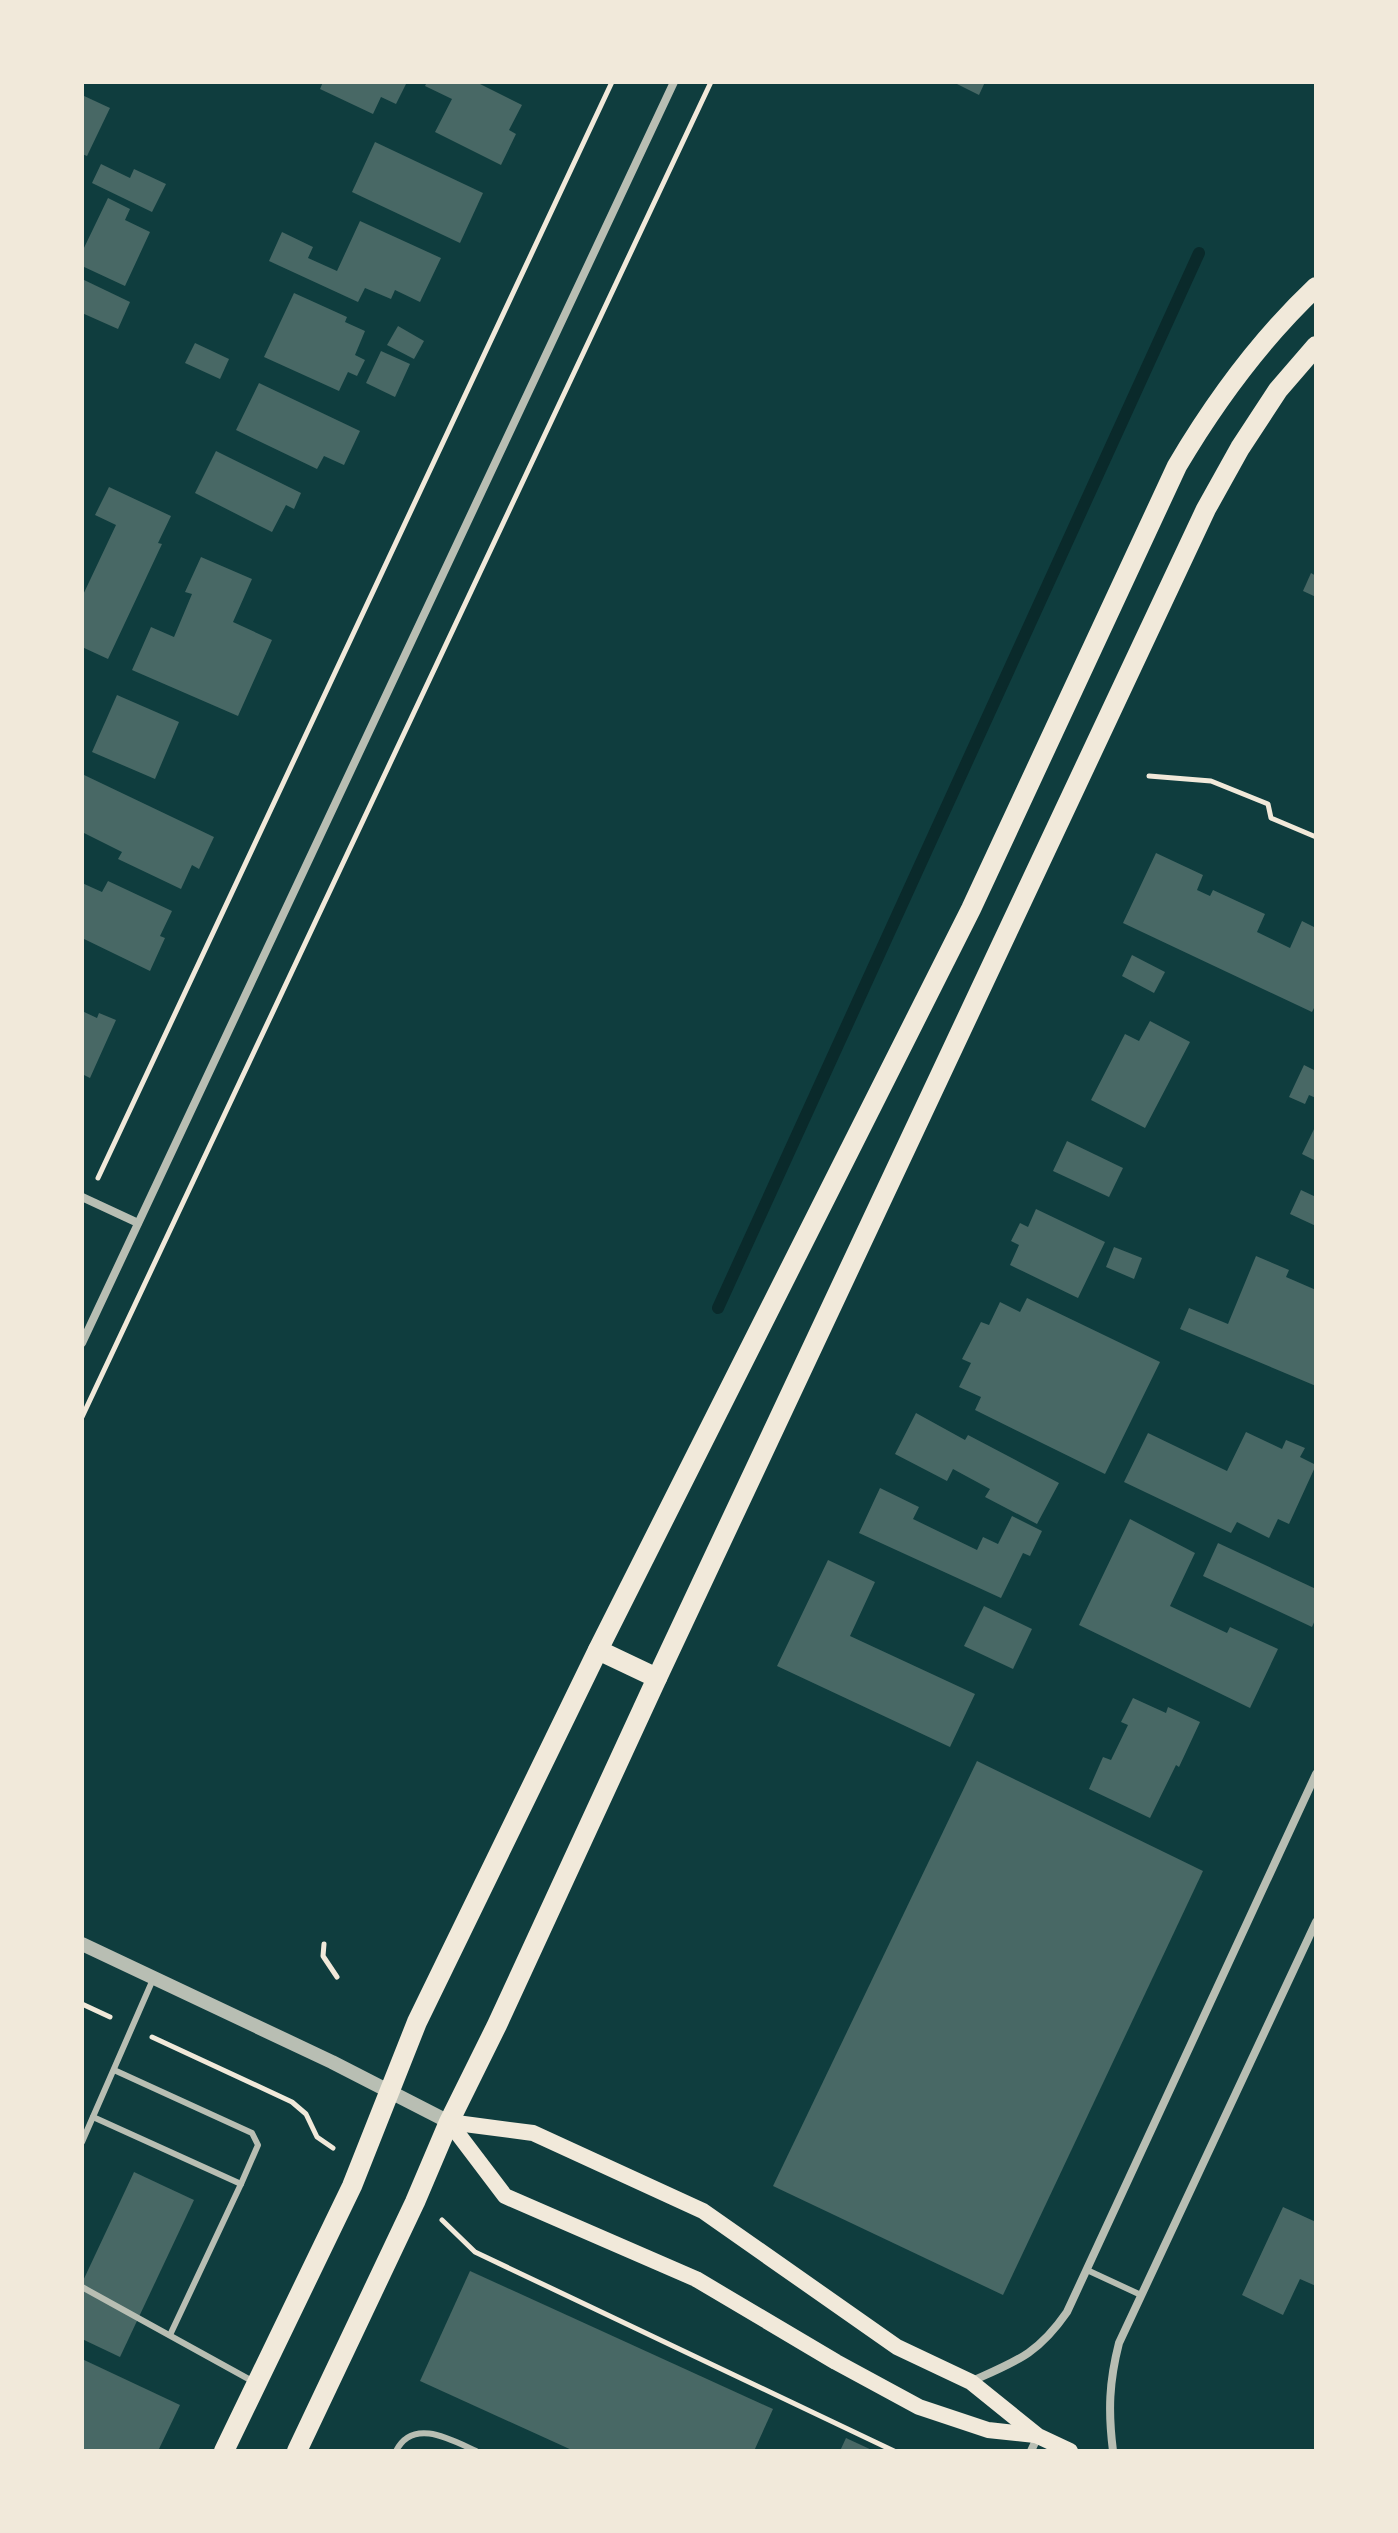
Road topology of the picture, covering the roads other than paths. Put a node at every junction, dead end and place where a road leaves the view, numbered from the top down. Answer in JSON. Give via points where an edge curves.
{"nodes":[{"id":1,"x":674,"y":82,"type":"edge"},
{"id":2,"x":1316,"y":287,"type":"edge"},
{"id":3,"x":1316,"y":346,"type":"edge"},
{"id":4,"x":82,"y":1197,"type":"edge"},
{"id":5,"x":138,"y":1223,"type":"junction"},
{"id":6,"x":82,"y":1343,"type":"edge"},
{"id":7,"x":598,"y":1650,"type":"junction"},
{"id":8,"x":657,"y":1678,"type":"junction"},
{"id":9,"x":1316,"y":1774,"type":"edge"},
{"id":10,"x":1316,"y":1922,"type":"edge"},
{"id":11,"x":82,"y":1944,"type":"edge"},
{"id":12,"x":154,"y":1977,"type":"junction"},
{"id":13,"x":114,"y":2070,"type":"junction"},
{"id":14,"x":391,"y":2092,"type":"junction"},
{"id":15,"x":93,"y":2117,"type":"junction"},
{"id":16,"x":449,"y":2122,"type":"junction"},
{"id":17,"x":82,"y":2142,"type":"edge"},
{"id":18,"x":241,"y":2184,"type":"junction"},
{"id":19,"x":1087,"y":2270,"type":"junction"},
{"id":20,"x":82,"y":2287,"type":"edge"},
{"id":21,"x":1141,"y":2295,"type":"junction"},
{"id":22,"x":170,"y":2335,"type":"junction"},
{"id":23,"x":971,"y":2382,"type":"junction"},
{"id":24,"x":256,"y":2384,"type":"junction"},
{"id":25,"x":1034,"y":2443,"type":"edge"},
{"id":26,"x":224,"y":2451,"type":"edge"},
{"id":27,"x":297,"y":2451,"type":"edge"},
{"id":28,"x":396,"y":2451,"type":"edge"},
{"id":29,"x":476,"y":2451,"type":"edge"},
{"id":30,"x":1070,"y":2451,"type":"edge"},
{"id":31,"x":1113,"y":2451,"type":"edge"}],
"edges":[{"from":1,"to":5,"type":"street"},
{"from":2,"to":7,"type":"main road","via":[[1246,363],[1177,466],[958,936]]},
{"from":3,"to":8,"type":"main road","via":[[1278,390],[1206,509]]},
{"from":4,"to":5,"type":"street"},
{"from":5,"to":6,"type":"street"},
{"from":7,"to":8,"type":"main road"},
{"from":7,"to":14,"type":"main road","via":[[417,2022]]},
{"from":8,"to":16,"type":"main road"},
{"from":9,"to":19,"type":"street"},
{"from":10,"to":21,"type":"street"},
{"from":11,"to":12,"type":"street"},
{"from":12,"to":13,"type":"lane"},
{"from":12,"to":14,"type":"street"},
{"from":13,"to":15,"type":"lane"},
{"from":13,"to":18,"type":"lane","via":[[252,2133],[258,2145]]},
{"from":14,"to":16,"type":"street"},
{"from":14,"to":24,"type":"main road","via":[[352,2186]]},
{"from":15,"to":17,"type":"lane"},
{"from":15,"to":18,"type":"lane"},
{"from":16,"to":23,"type":"main road","via":[[533,2133],[703,2211],[897,2347]]},
{"from":16,"to":25,"type":"main road","via":[[505,2196],[696,2279],[919,2407]]},
{"from":16,"to":27,"type":"main road"},
{"from":18,"to":22,"type":"lane"},
{"from":19,"to":21,"type":"lane"},
{"from":19,"to":23,"type":"street","via":[[1050,2336],[1021,2359]]},
{"from":20,"to":22,"type":"lane"},
{"from":21,"to":31,"type":"street","via":[[1111,2376]]},
{"from":22,"to":24,"type":"lane"},
{"from":23,"to":25,"type":"main road"},
{"from":24,"to":26,"type":"main road"},
{"from":25,"to":30,"type":"main road"},
{"from":28,"to":29,"type":"lane","via":[[413,2435],[437,2433]]}]}
